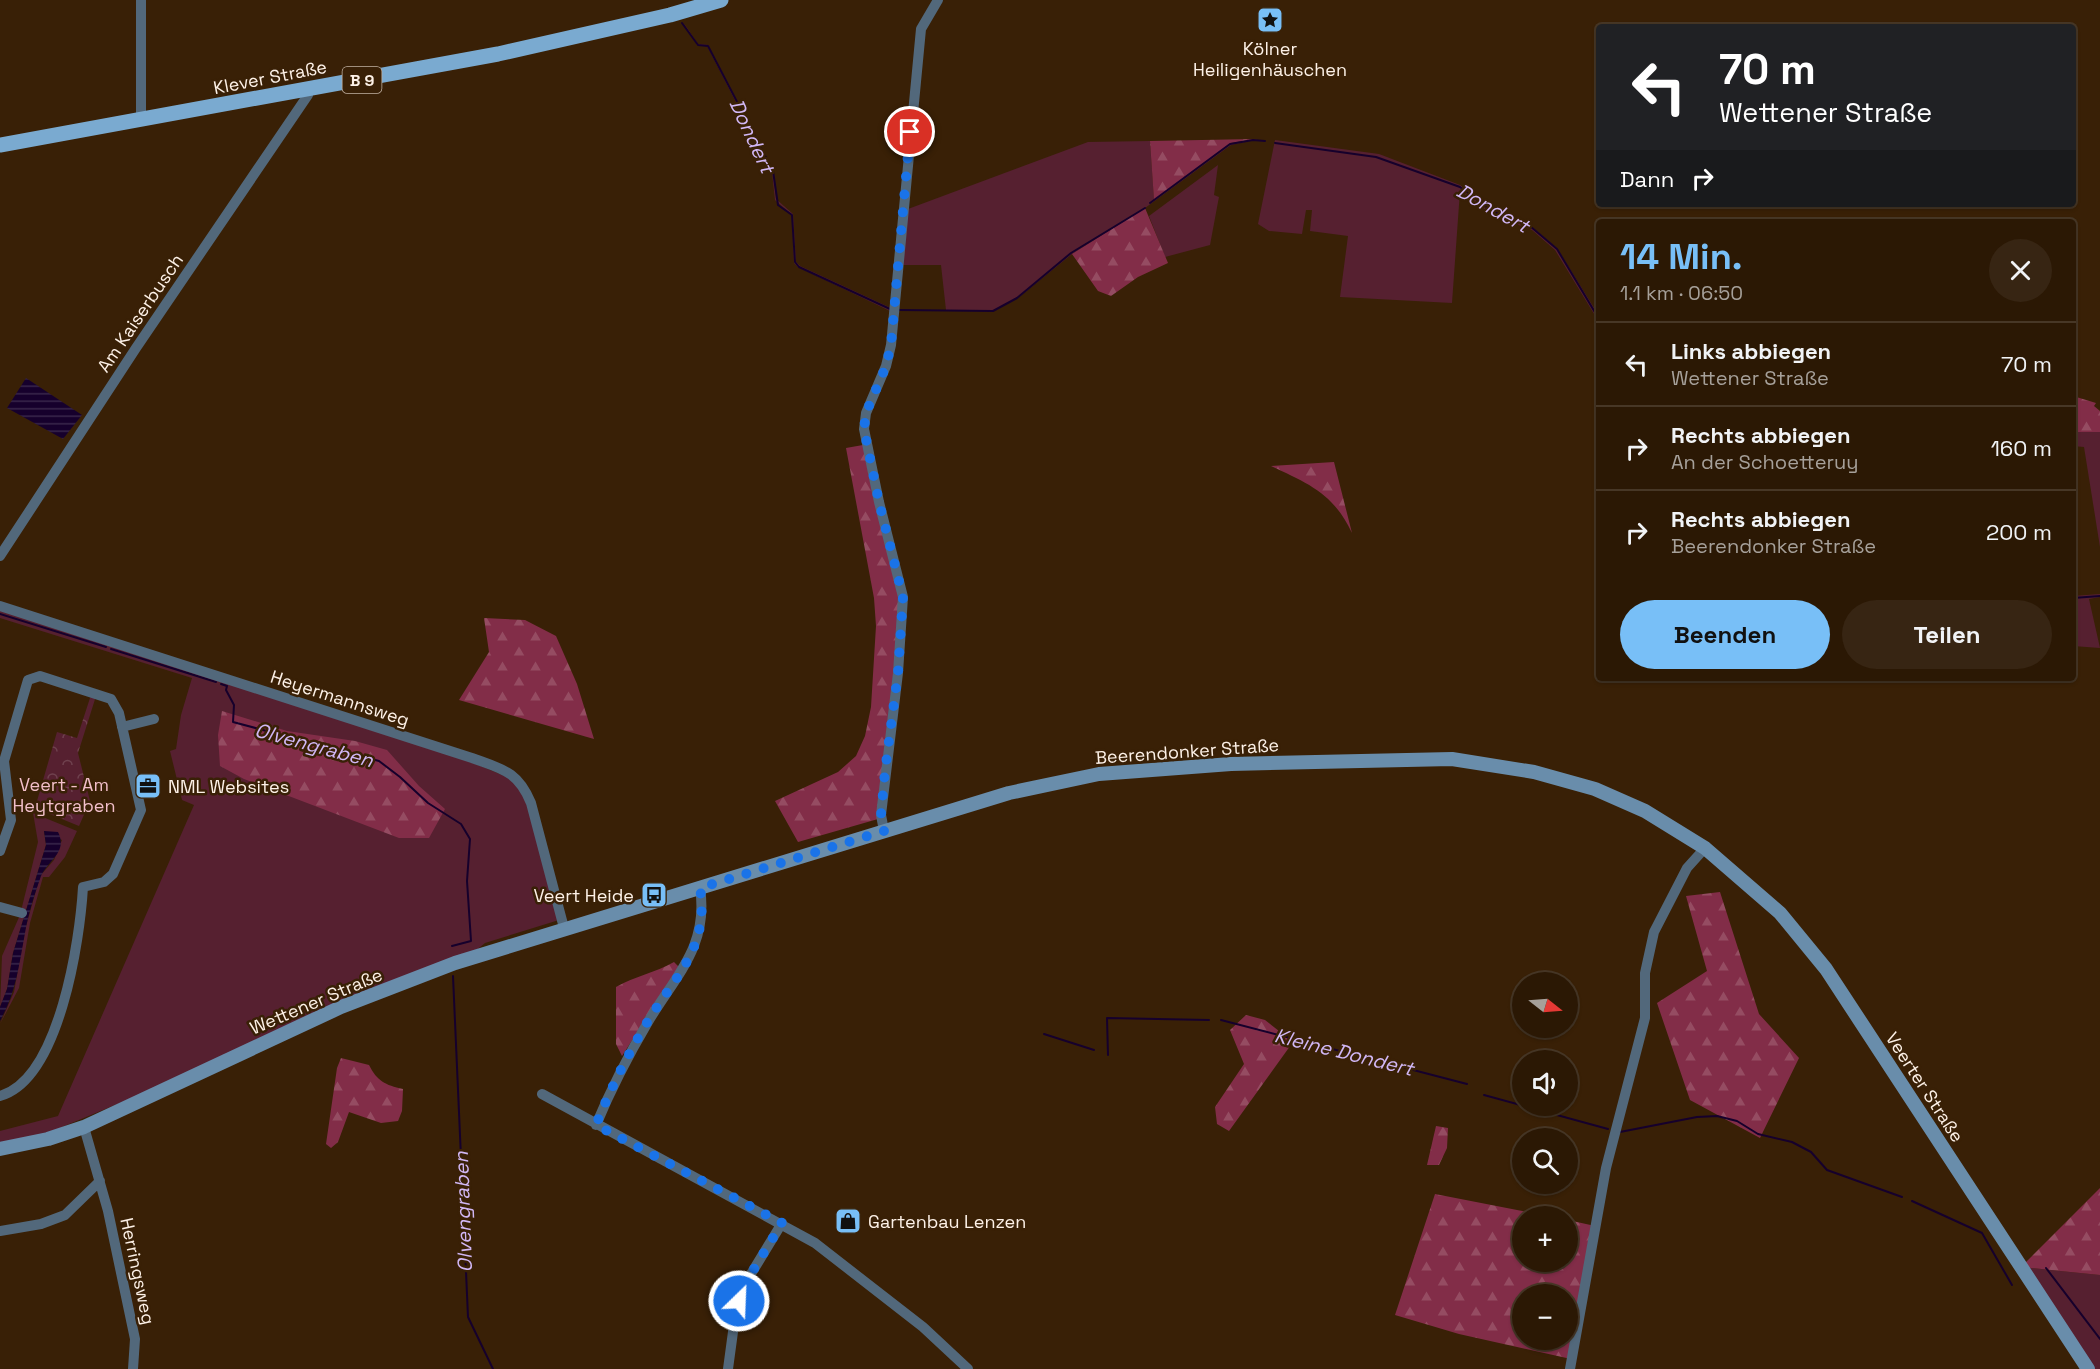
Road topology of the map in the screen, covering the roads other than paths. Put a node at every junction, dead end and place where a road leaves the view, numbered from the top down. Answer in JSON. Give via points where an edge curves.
{"nodes":[{"id":1,"x":141,"y":0,"type":"edge"},
{"id":2,"x":721,"y":0,"type":"edge"},
{"id":3,"x":938,"y":0,"type":"edge"},
{"id":4,"x":307,"y":90,"type":"junction"},
{"id":5,"x":141,"y":122,"type":"junction"},
{"id":6,"x":0,"y":145,"type":"edge"},
{"id":7,"x":0,"y":556,"type":"edge"},
{"id":8,"x":0,"y":606,"type":"edge"},
{"id":9,"x":154,"y":719,"type":"dead end"},
{"id":10,"x":122,"y":727,"type":"junction"},
{"id":11,"x":1594,"y":789,"type":"joint"},
{"id":12,"x":884,"y":831,"type":"junction"},
{"id":13,"x":1705,"y":848,"type":"junction"},
{"id":14,"x":0,"y":851,"type":"edge"},
{"id":15,"x":700,"y":888,"type":"junction"},
{"id":16,"x":652,"y":902,"type":"joint"},
{"id":17,"x":0,"y":907,"type":"edge"},
{"id":18,"x":22,"y":913,"type":"dead end"},
{"id":19,"x":564,"y":928,"type":"junction"},
{"id":20,"x":542,"y":1094,"type":"dead end"},
{"id":21,"x":0,"y":1096,"type":"edge"},
{"id":22,"x":596,"y":1125,"type":"junction"},
{"id":23,"x":84,"y":1127,"type":"junction"},
{"id":24,"x":0,"y":1149,"type":"edge"},
{"id":25,"x":100,"y":1181,"type":"junction"},
{"id":26,"x":782,"y":1223,"type":"junction"},
{"id":27,"x":0,"y":1231,"type":"edge"},
{"id":28,"x":133,"y":1369,"type":"edge"},
{"id":29,"x":728,"y":1369,"type":"edge"},
{"id":30,"x":968,"y":1369,"type":"edge"},
{"id":31,"x":1570,"y":1369,"type":"edge"},
{"id":32,"x":2088,"y":1369,"type":"edge"}],
"edges":[{"from":1,"to":5,"type":"street"},
{"from":2,"to":4,"type":"main road","name":"Klever Straße","number":"B 9","via":[[498,54]]},
{"from":3,"to":12,"type":"street","via":[[921,29],[891,345],[864,429],[903,597],[882,804]]},
{"from":4,"to":5,"type":"main road","name":"Klever Straße","number":"B 9"},
{"from":4,"to":7,"type":"street","name":"Am Kaiserbusch","via":[[308,95]]},
{"from":5,"to":6,"type":"main road","name":"Klever Straße","number":"B 9"},
{"from":8,"to":19,"type":"street","name":"Heyermannsweg","via":[[508,772],[524,786],[531,803]]},
{"from":9,"to":10,"type":"street"},
{"from":10,"to":14,"type":"street","via":[[116,705],[106,696],[40,676],[28,680],[4,760],[10,820]]},
{"from":10,"to":21,"type":"street","via":[[141,810],[113,874],[104,882],[83,886],[80,935],[64,1000],[36,1067],[17,1088]]},
{"from":11,"to":12,"type":"street","name":"Beerendonker Straße","via":[[1534,772],[1452,759],[1149,769],[1052,782]]},
{"from":11,"to":13,"type":"street","name":"Veerter Straße","via":[[1646,812]]},
{"from":12,"to":15,"type":"street","name":"Beerendonker Straße"},
{"from":13,"to":31,"type":"street","via":[[1687,868],[1654,932],[1645,974],[1645,1018],[1606,1168]]},
{"from":13,"to":32,"type":"street","name":"Veerter Straße","via":[[1780,913],[1826,969]]},
{"from":15,"to":16,"type":"street","name":"Beerendonker Straße"},
{"from":15,"to":22,"type":"street","via":[[702,926],[693,951],[617,1075]]},
{"from":16,"to":19,"type":"street","name":"Wettener Straße"},
{"from":17,"to":18,"type":"street"},
{"from":19,"to":23,"type":"street","name":"Wettener Straße","via":[[455,963],[341,1007]]},
{"from":20,"to":22,"type":"street"},
{"from":22,"to":26,"type":"street"},
{"from":23,"to":24,"type":"street","name":"Wettener Straße"},
{"from":23,"to":25,"type":"street","name":"Herringsweg"},
{"from":25,"to":27,"type":"street","via":[[65,1215],[41,1224]]},
{"from":25,"to":28,"type":"street","name":"Herringsweg","via":[[135,1339]]},
{"from":26,"to":29,"type":"street","via":[[743,1287]]},
{"from":26,"to":30,"type":"street","via":[[847,1266]]}]}
